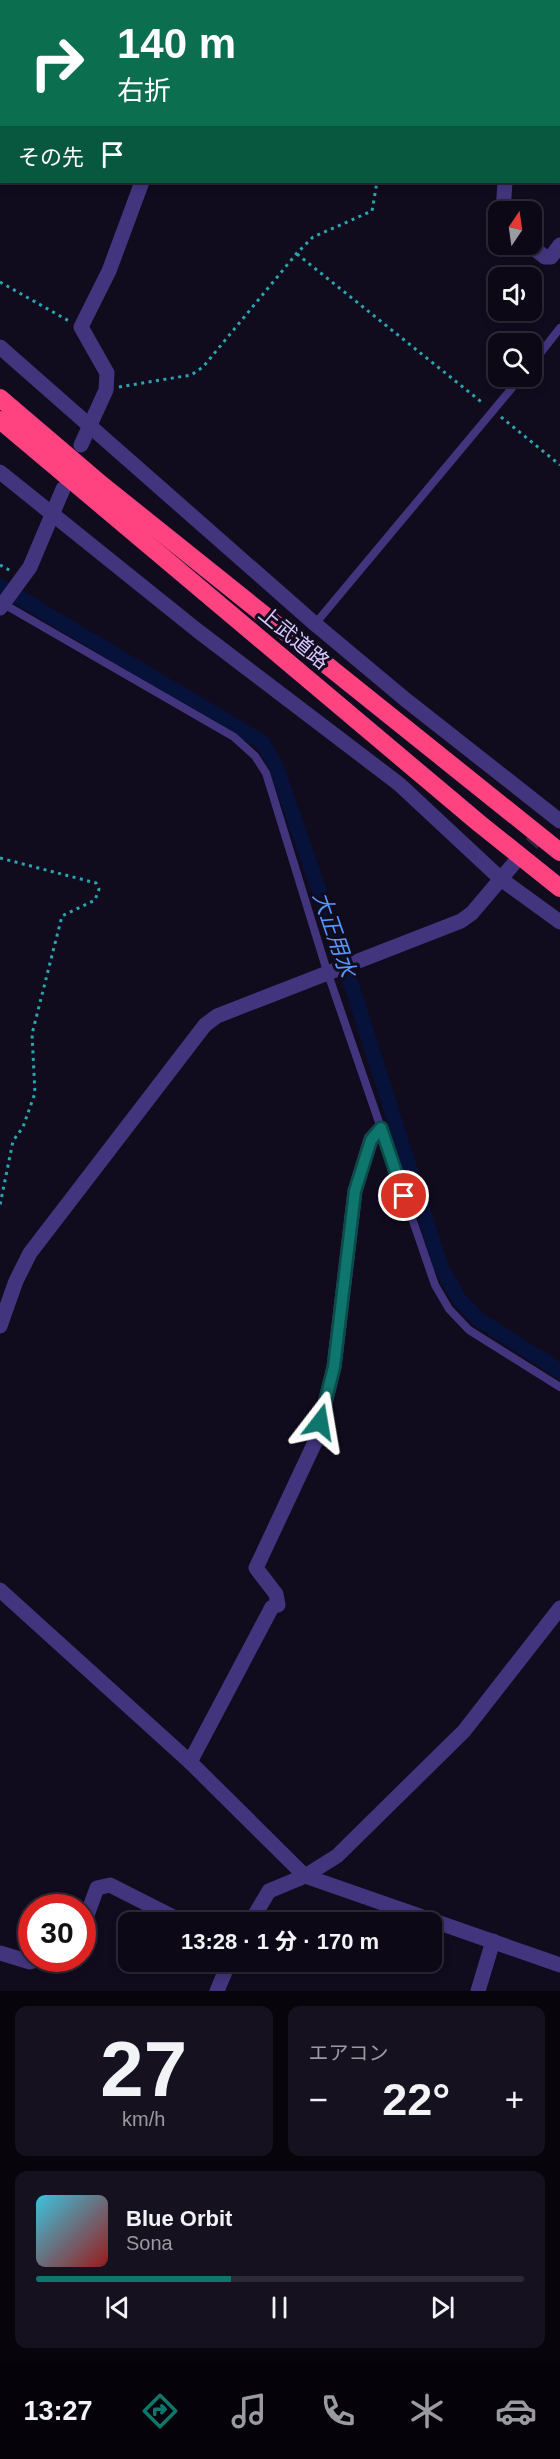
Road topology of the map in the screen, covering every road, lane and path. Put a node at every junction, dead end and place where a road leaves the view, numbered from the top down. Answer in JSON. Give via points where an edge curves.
{"nodes":[{"id":1,"x":142,"y":183,"type":"edge"},
{"id":2,"x":377,"y":183,"type":"edge"},
{"id":3,"x":505,"y":183,"type":"edge"},
{"id":4,"x":504,"y":201,"type":"edge"},
{"id":5,"x":560,"y":245,"type":"edge"},
{"id":6,"x":297,"y":254,"type":"junction"},
{"id":7,"x":542,"y":255,"type":"edge"},
{"id":8,"x":0,"y":282,"type":"edge"},
{"id":9,"x":81,"y":327,"type":"junction"},
{"id":10,"x":560,"y":328,"type":"edge"},
{"id":11,"x":0,"y":347,"type":"edge"},
{"id":12,"x":542,"y":351,"type":"edge"},
{"id":13,"x":513,"y":387,"type":"edge"},
{"id":14,"x":106,"y":390,"type":"junction"},
{"id":15,"x":0,"y":398,"type":"edge"},
{"id":16,"x":494,"y":412,"type":"junction"},
{"id":17,"x":0,"y":420,"type":"edge"},
{"id":18,"x":89,"y":426,"type":"junction"},
{"id":19,"x":81,"y":445,"type":"dead end"},
{"id":20,"x":560,"y":465,"type":"edge"},
{"id":21,"x":0,"y":472,"type":"edge"},
{"id":22,"x":63,"y":489,"type":"dead end"},
{"id":23,"x":52,"y":515,"type":"junction"},
{"id":24,"x":3,"y":604,"type":"edge"},
{"id":25,"x":315,"y":624,"type":"junction"},
{"id":26,"x":555,"y":819,"type":"edge"},
{"id":27,"x":560,"y":852,"type":"edge"},
{"id":28,"x":0,"y":858,"type":"edge"},
{"id":29,"x":516,"y":861,"type":"tunnel mouth"},
{"id":30,"x":502,"y":880,"type":"junction"},
{"id":31,"x":560,"y":888,"type":"edge"},
{"id":32,"x":560,"y":922,"type":"edge"},
{"id":33,"x":331,"y":970,"type":"junction"},
{"id":34,"x":381,"y":1128,"type":"junction"},
{"id":35,"x":0,"y":1205,"type":"edge"},
{"id":36,"x":0,"y":1326,"type":"edge"},
{"id":37,"x":560,"y":1388,"type":"edge"},
{"id":38,"x":0,"y":1590,"type":"edge"},
{"id":39,"x":560,"y":1608,"type":"edge"},
{"id":40,"x":190,"y":1762,"type":"junction"},
{"id":41,"x":305,"y":1876,"type":"junction"},
{"id":42,"x":95,"y":1894,"type":"edge"},
{"id":43,"x":163,"y":1912,"type":"edge"},
{"id":44,"x":257,"y":1912,"type":"edge"},
{"id":45,"x":493,"y":1941,"type":"junction"},
{"id":46,"x":0,"y":1953,"type":"edge"},
{"id":47,"x":18,"y":1958,"type":"edge"},
{"id":48,"x":560,"y":1965,"type":"edge"},
{"id":49,"x":225,"y":1972,"type":"edge"},
{"id":50,"x":217,"y":1991,"type":"edge"},
{"id":51,"x":478,"y":1991,"type":"edge"}],
"edges":[{"from":1,"to":9,"type":"street","via":[[109,271]]},
{"from":2,"to":6,"type":"path","via":[[372,211],[313,237]]},
{"from":3,"to":4,"type":"street"},
{"from":5,"to":7,"type":"street","via":[[551,257]]},
{"from":6,"to":14,"type":"path","via":[[203,367],[185,377]]},
{"from":6,"to":16,"type":"path"},
{"from":8,"to":9,"type":"path"},
{"from":9,"to":14,"type":"street","via":[[107,374]]},
{"from":10,"to":12,"type":"lane"},
{"from":11,"to":18,"type":"street"},
{"from":13,"to":16,"type":"lane"},
{"from":14,"to":18,"type":"street"},
{"from":15,"to":27,"type":"highway","name":"上武道路","via":[[111,492]]},
{"from":16,"to":20,"type":"path"},
{"from":16,"to":25,"type":"lane"},
{"from":17,"to":31,"type":"highway","name":"上武道路"},
{"from":18,"to":19,"type":"street"},
{"from":18,"to":25,"type":"street"},
{"from":21,"to":23,"type":"street"},
{"from":22,"to":23,"type":"street"},
{"from":23,"to":24,"type":"street","via":[[30,567]]},
{"from":23,"to":30,"type":"street","via":[[198,632],[399,784]]},
{"from":24,"to":33,"type":"lane","via":[[234,737],[255,756],[266,773]]},
{"from":25,"to":26,"type":"street"},
{"from":28,"to":35,"type":"path","via":[[96,883],[99,889],[95,900],[62,916],[32,1034],[35,1093],[23,1127],[13,1141]]},
{"from":29,"to":30,"type":"street"},
{"from":30,"to":32,"type":"street"},
{"from":30,"to":33,"type":"street","via":[[461,921]]},
{"from":33,"to":34,"type":"lane"},
{"from":33,"to":36,"type":"street","via":[[217,1016],[205,1025],[30,1253]]},
{"from":34,"to":37,"type":"lane","via":[[431,1275],[449,1309],[469,1330]]},
{"from":34,"to":40,"type":"street","via":[[371,1140],[355,1191],[334,1367],[316,1440],[256,1568],[276,1594],[278,1605],[272,1607]]},
{"from":38,"to":40,"type":"street"},
{"from":39,"to":41,"type":"street","via":[[464,1731],[337,1856]]},
{"from":40,"to":41,"type":"street"},
{"from":41,"to":44,"type":"street","via":[[269,1891]]},
{"from":41,"to":45,"type":"street"},
{"from":42,"to":43,"type":"street","via":[[97,1888],[110,1885]]},
{"from":45,"to":48,"type":"street"},
{"from":45,"to":51,"type":"street"},
{"from":46,"to":47,"type":"street"},
{"from":49,"to":50,"type":"street"}]}
